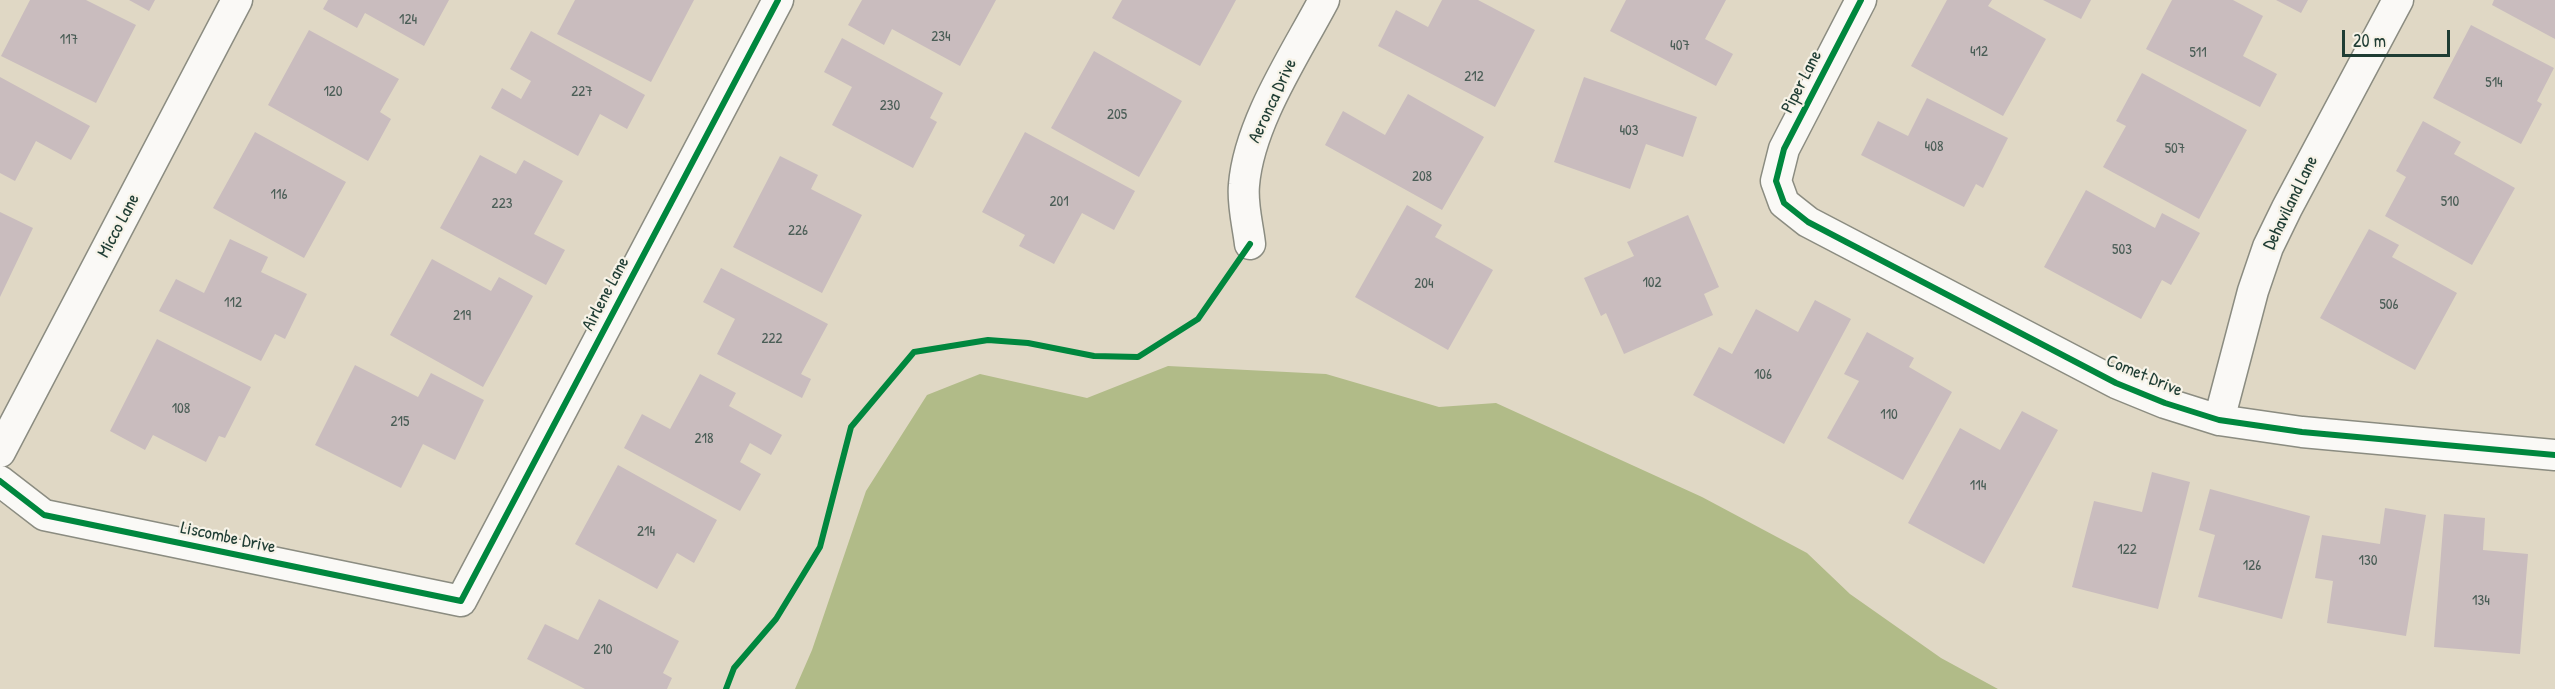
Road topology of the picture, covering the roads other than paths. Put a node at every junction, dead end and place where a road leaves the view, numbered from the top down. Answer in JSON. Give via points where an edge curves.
{"nodes":[{"id":1,"x":237,"y":0,"type":"edge"},
{"id":2,"x":778,"y":0,"type":"edge"},
{"id":3,"x":1324,"y":0,"type":"edge"},
{"id":4,"x":1861,"y":0,"type":"edge"},
{"id":5,"x":2398,"y":0,"type":"edge"},
{"id":6,"x":1776,"y":181,"type":"joint"},
{"id":7,"x":1250,"y":244,"type":"dead end"},
{"id":8,"x":2219,"y":420,"type":"junction"},
{"id":9,"x":0,"y":452,"type":"edge"},
{"id":10,"x":2555,"y":455,"type":"edge"},
{"id":11,"x":0,"y":481,"type":"edge"},
{"id":12,"x":461,"y":601,"type":"joint"}],
"edges":[{"from":1,"to":9,"type":"street","name":"Micco Lane"},
{"from":2,"to":12,"type":"street","name":"Airlene Lane"},
{"from":3,"to":7,"type":"street","name":"Aeronca Drive","via":[[1261,119],[1248,155],[1244,187]]},
{"from":4,"to":6,"type":"street","name":"Piper Lane","via":[[1784,148]]},
{"from":5,"to":8,"type":"street","name":"Dehaviland Lane","via":[[2268,247]]},
{"from":6,"to":8,"type":"street","name":"Comet Drive","via":[[1784,203],[1808,222],[2116,382]]},
{"from":8,"to":10,"type":"street","name":"Comet Drive","via":[[2302,432]]},
{"from":11,"to":12,"type":"street","name":"Liscombe Drive","via":[[44,515]]}]}
